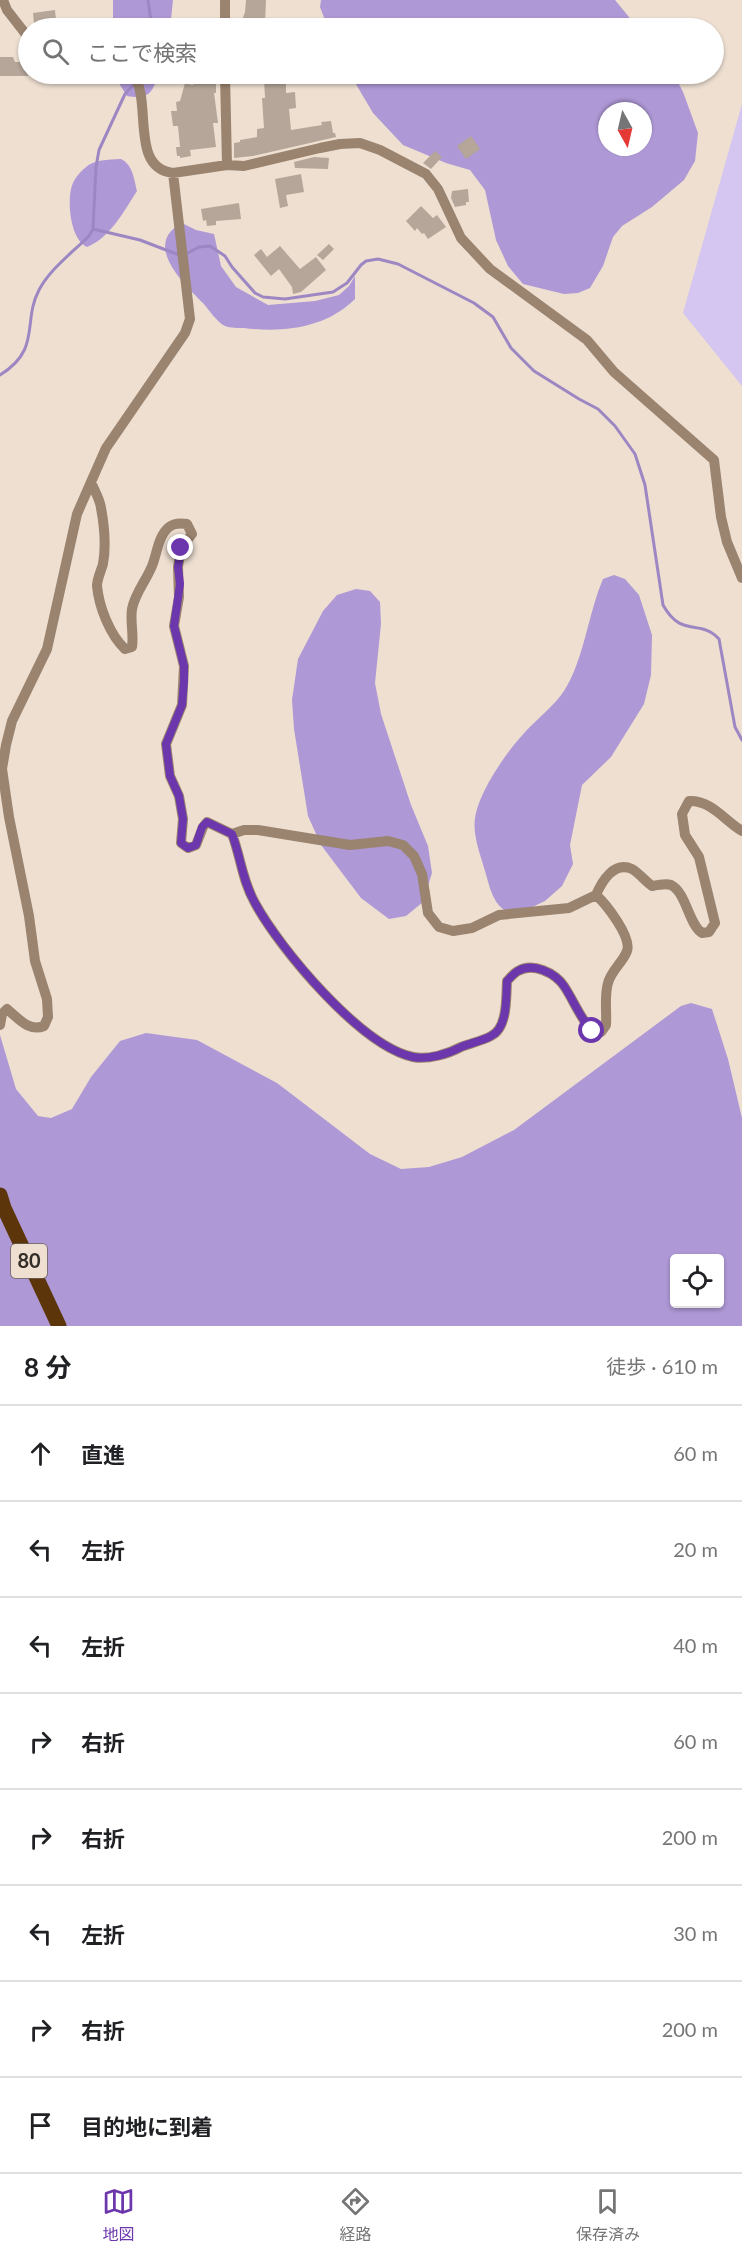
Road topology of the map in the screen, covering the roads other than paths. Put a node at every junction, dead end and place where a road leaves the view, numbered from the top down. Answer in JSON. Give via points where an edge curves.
{"nodes":[{"id":1,"x":3,"y":0,"type":"edge"},
{"id":2,"x":225,"y":0,"type":"edge"},
{"id":3,"x":225,"y":18,"type":"edge"},
{"id":4,"x":18,"y":24,"type":"edge"},
{"id":5,"x":138,"y":84,"type":"edge"},
{"id":6,"x":225,"y":84,"type":"edge"},
{"id":7,"x":226,"y":165,"type":"junction"},
{"id":8,"x":173,"y":173,"type":"junction"},
{"id":9,"x":91,"y":482,"type":"junction"},
{"id":10,"x":742,"y":578,"type":"edge"},
{"id":11,"x":742,"y":831,"type":"edge"},
{"id":12,"x":232,"y":834,"type":"junction"},
{"id":13,"x":596,"y":895,"type":"junction"},
{"id":14,"x":0,"y":1025,"type":"edge"},
{"id":15,"x":0,"y":1195,"type":"edge"},
{"id":16,"x":59,"y":1326,"type":"edge"}],
"edges":[{"from":1,"to":4,"type":"street"},
{"from":2,"to":3,"type":"street"},
{"from":5,"to":8,"type":"street","via":[[149,157],[156,167]]},
{"from":6,"to":7,"type":"street"},
{"from":7,"to":8,"type":"street"},
{"from":7,"to":10,"type":"street","via":[[244,166],[360,143],[426,174],[438,189],[461,238],[490,269],[588,340],[614,372],[714,460],[721,517]]},
{"from":8,"to":9,"type":"street","via":[[190,319],[185,333],[106,448]]},
{"from":9,"to":12,"type":"street","via":[[101,507],[103,535],[103,562],[97,584],[109,626],[125,649],[132,647],[134,638],[135,597],[152,567],[159,542],[169,527],[179,523],[191,529],[192,534],[181,548],[178,567],[180,584],[174,626],[184,666],[182,705],[166,744],[170,776],[183,819],[181,843],[188,848],[196,845],[207,822]]},
{"from":9,"to":14,"type":"street","via":[[77,514],[47,649],[12,720],[2,769],[48,1017],[44,1026],[37,1029],[27,1026],[8,1009],[2,1014]]},
{"from":11,"to":13,"type":"street","via":[[699,801],[689,801],[682,814],[685,835],[699,857],[715,923],[709,932],[697,930],[673,887],[652,886],[635,870],[614,869],[601,882]]},
{"from":12,"to":13,"type":"street","via":[[258,830],[350,845],[388,841],[403,845],[414,856],[422,874],[428,913],[439,927],[453,931],[472,928],[499,915],[570,908]]},
{"from":12,"to":13,"type":"street","via":[[250,894],[286,952],[368,1035],[415,1058],[448,1054],[493,1036],[505,1012],[507,981],[518,971],[533,968],[543,969],[562,983],[586,1025],[601,1032],[606,1025],[609,980],[628,949],[621,928]]},
{"from":15,"to":16,"type":"main road","number":"80"}]}
